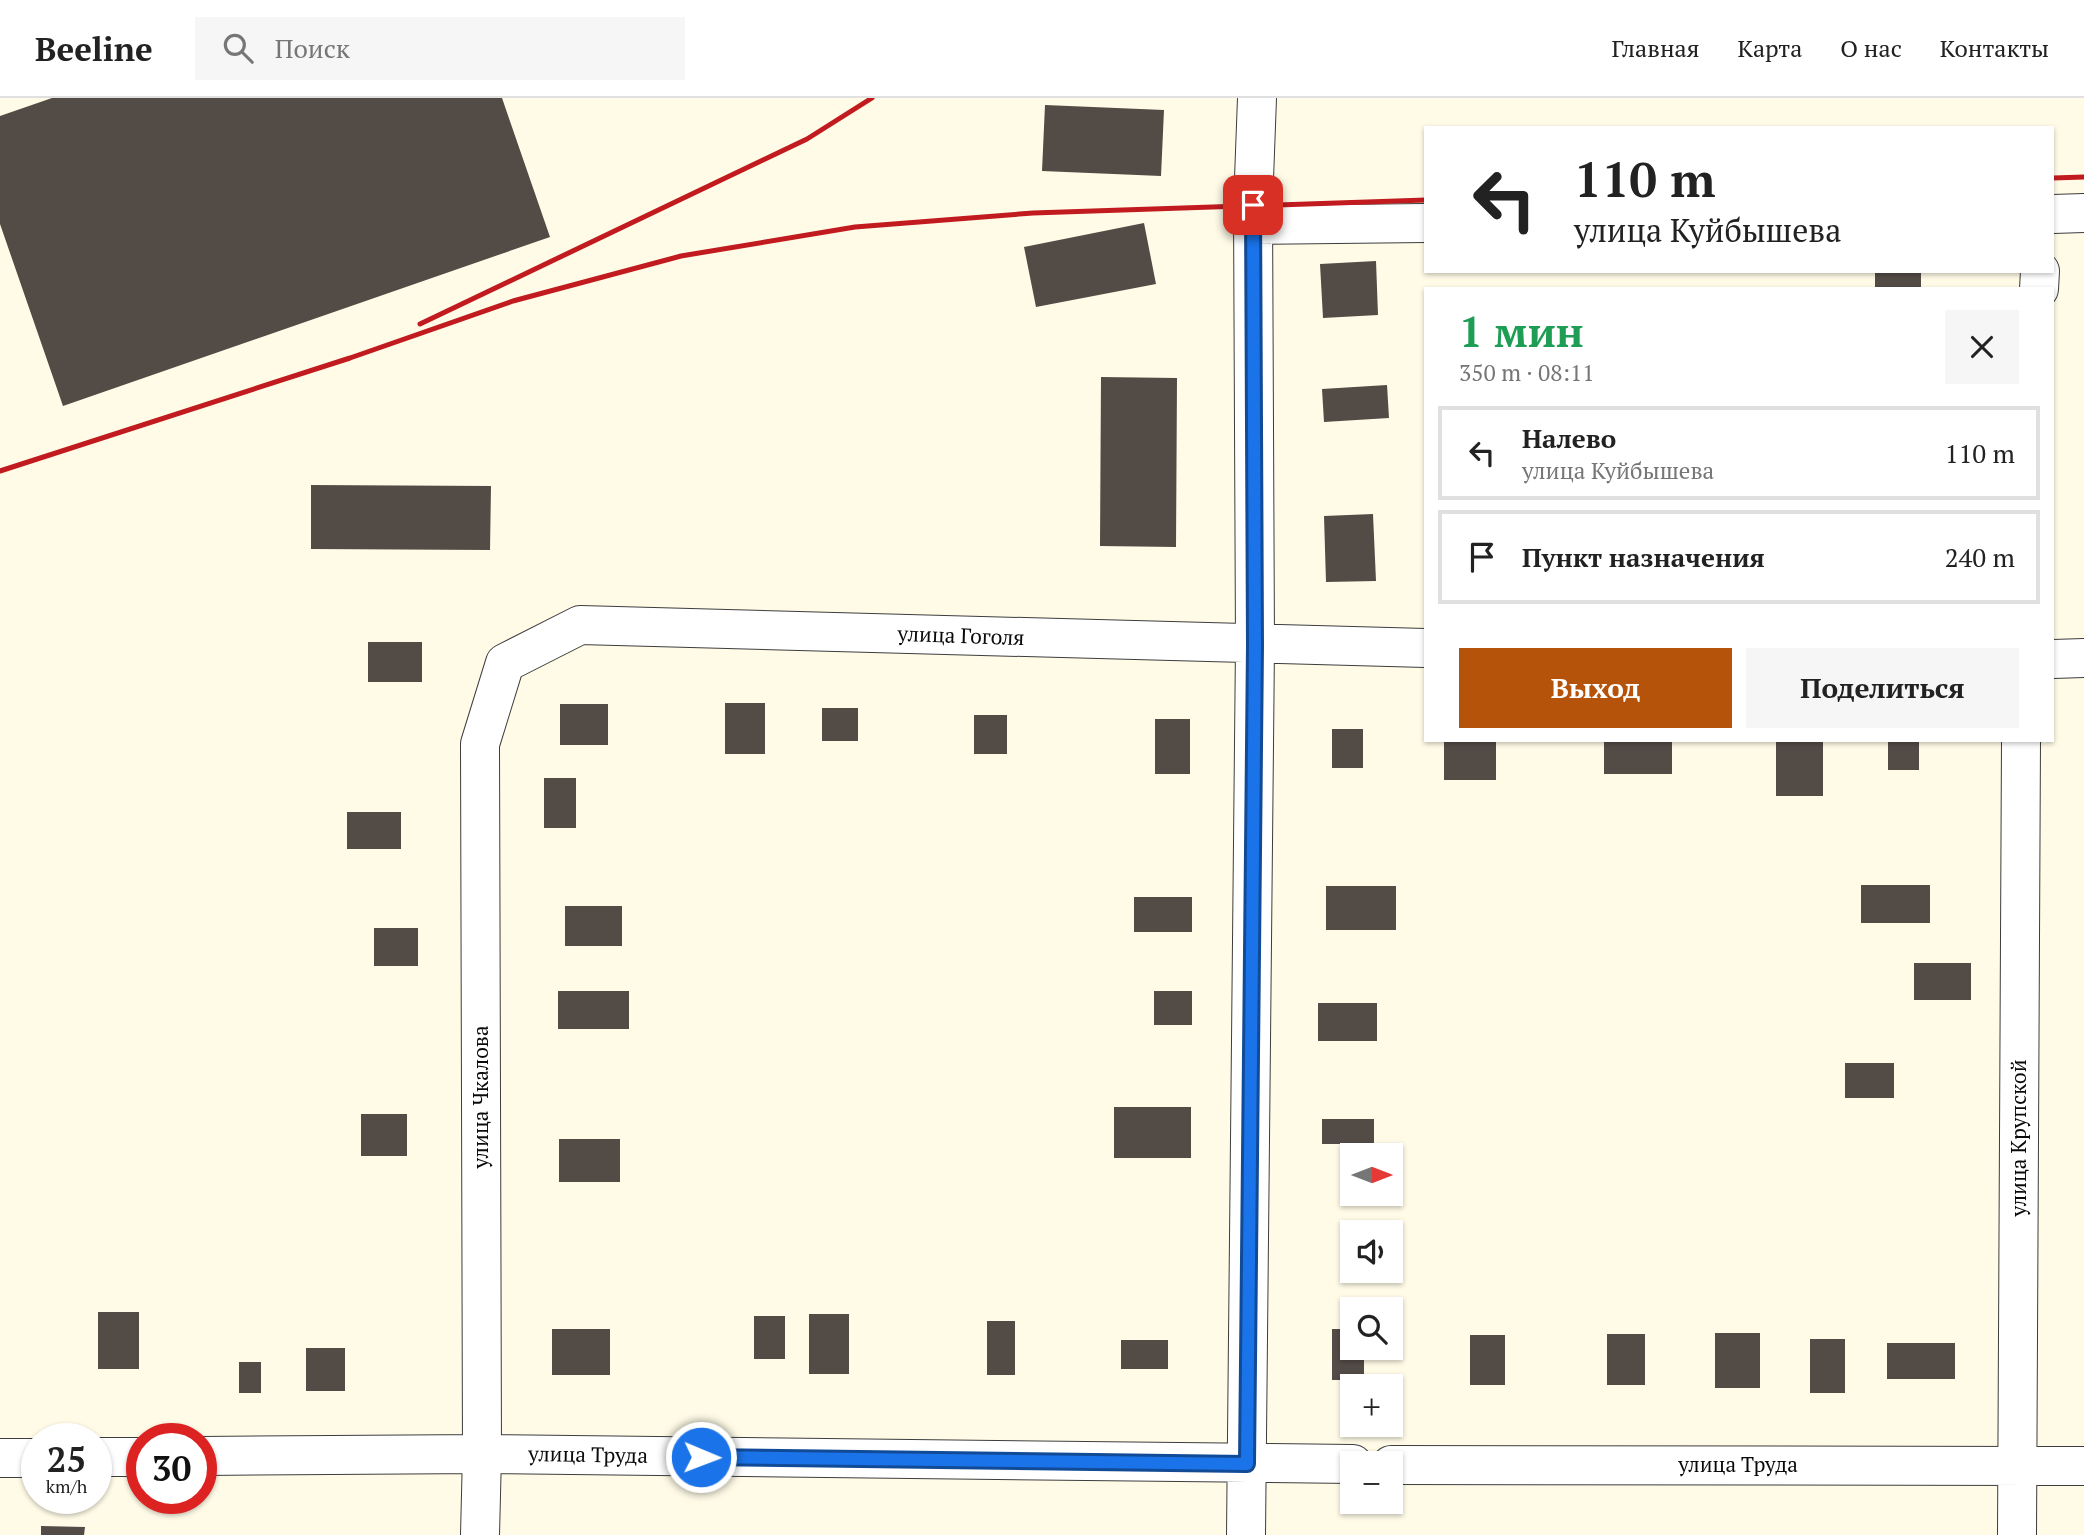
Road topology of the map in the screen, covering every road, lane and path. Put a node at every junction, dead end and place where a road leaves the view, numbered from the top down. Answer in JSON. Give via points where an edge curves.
{"nodes":[{"id":1,"x":1256,"y":98,"type":"edge"},
{"id":2,"x":2084,"y":213,"type":"edge"},
{"id":3,"x":2054,"y":214,"type":"edge"},
{"id":4,"x":1424,"y":223,"type":"edge"},
{"id":5,"x":1254,"y":225,"type":"junction"},
{"id":6,"x":1255,"y":645,"type":"junction"},
{"id":7,"x":1424,"y":648,"type":"edge"},
{"id":8,"x":2084,"y":658,"type":"edge"},
{"id":9,"x":2054,"y":659,"type":"edge"},
{"id":10,"x":505,"y":663,"type":"joint"},
{"id":11,"x":2021,"y":742,"type":"edge"},
{"id":12,"x":482,"y":1454,"type":"junction"},
{"id":13,"x":217,"y":1456,"type":"edge"},
{"id":14,"x":0,"y":1458,"type":"edge"},
{"id":15,"x":21,"y":1458,"type":"edge"},
{"id":16,"x":1247,"y":1464,"type":"junction"},
{"id":17,"x":1340,"y":1464,"type":"edge"},
{"id":18,"x":1403,"y":1465,"type":"edge"},
{"id":19,"x":2017,"y":1466,"type":"junction"},
{"id":20,"x":2084,"y":1466,"type":"edge"},
{"id":21,"x":480,"y":1535,"type":"edge"},
{"id":22,"x":1246,"y":1535,"type":"edge"},
{"id":23,"x":2017,"y":1535,"type":"edge"}],
"edges":[{"from":1,"to":5,"type":"street"},
{"from":2,"to":3,"type":"street"},
{"from":4,"to":5,"type":"street"},
{"from":5,"to":6,"type":"street"},
{"from":6,"to":7,"type":"street","name":"улица Гоголя"},
{"from":6,"to":10,"type":"street","name":"улица Гоголя","via":[[580,625]]},
{"from":6,"to":16,"type":"street"},
{"from":8,"to":9,"type":"street"},
{"from":10,"to":12,"type":"street","name":"улица Чкалова","via":[[480,744]]},
{"from":11,"to":19,"type":"street","name":"улица Крупской"},
{"from":12,"to":13,"type":"street","name":"улица Труда"},
{"from":12,"to":16,"type":"street","name":"улица Труда"},
{"from":12,"to":21,"type":"street","name":"улица Чкалова"},
{"from":14,"to":15,"type":"street"},
{"from":16,"to":17,"type":"street","name":"улица Труда"},
{"from":16,"to":22,"type":"street"},
{"from":18,"to":19,"type":"street","name":"улица Труда"},
{"from":19,"to":20,"type":"street","name":"улица Труда"},
{"from":19,"to":23,"type":"street","name":"улица Крупской"}]}
